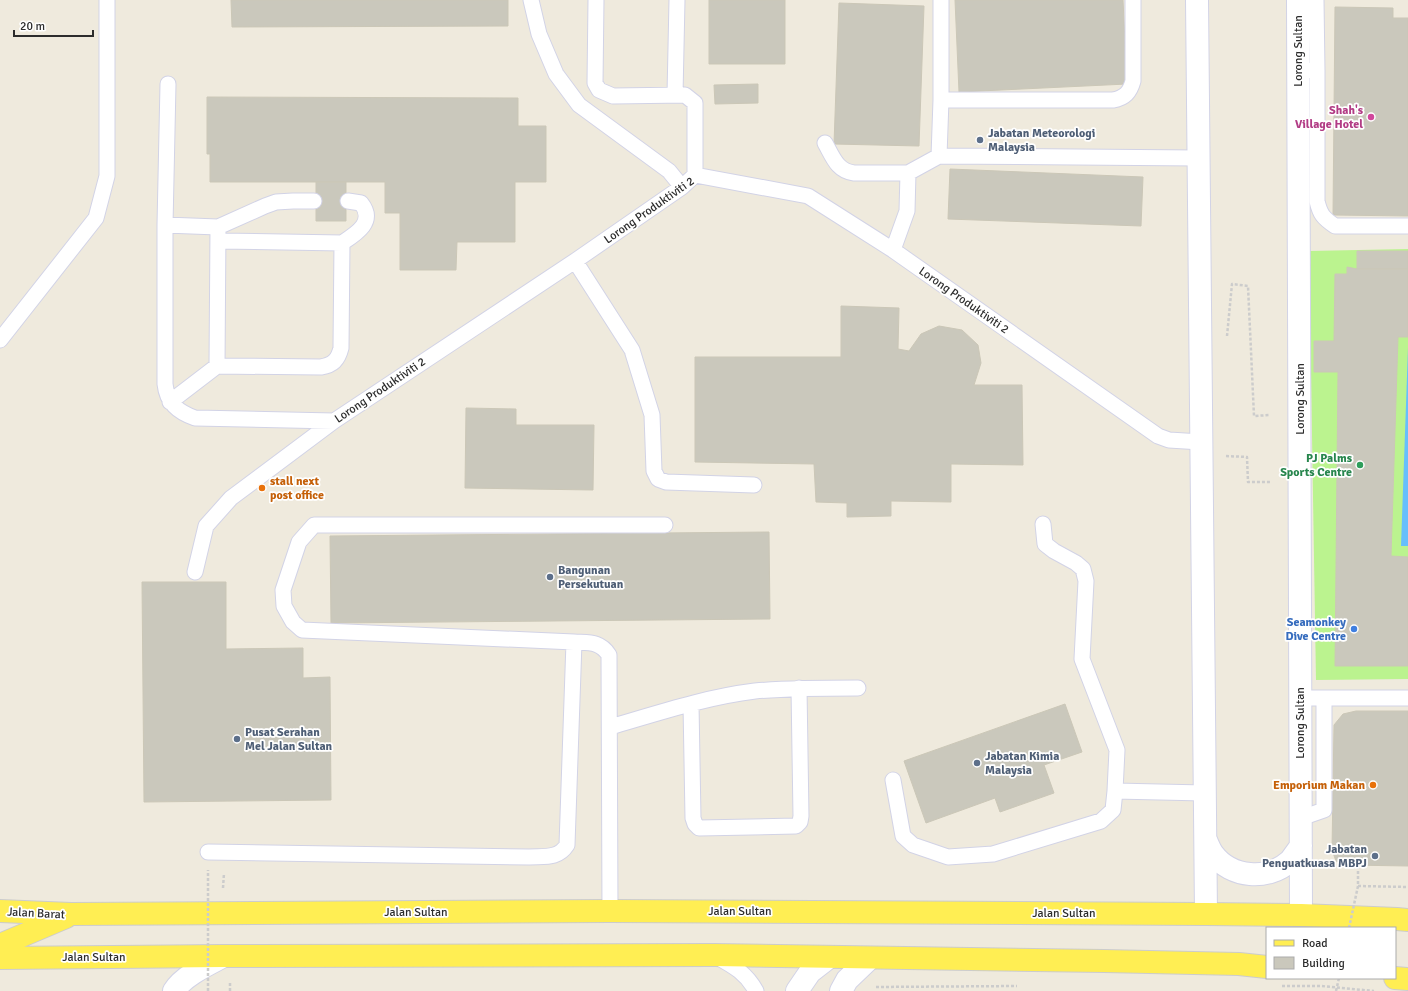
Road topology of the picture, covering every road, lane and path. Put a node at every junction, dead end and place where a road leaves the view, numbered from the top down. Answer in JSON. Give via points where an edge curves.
{"nodes":[{"id":1,"x":107,"y":0,"type":"edge"},
{"id":2,"x":531,"y":0,"type":"edge"},
{"id":3,"x":596,"y":0,"type":"edge"},
{"id":4,"x":677,"y":0,"type":"edge"},
{"id":5,"x":941,"y":0,"type":"edge"},
{"id":6,"x":1133,"y":0,"type":"edge"},
{"id":7,"x":1197,"y":0,"type":"edge"},
{"id":8,"x":1298,"y":0,"type":"edge"},
{"id":9,"x":1316,"y":0,"type":"edge"},
{"id":10,"x":1308,"y":71,"type":"junction"},
{"id":11,"x":168,"y":84,"type":"dead end"},
{"id":12,"x":675,"y":95,"type":"junction"},
{"id":13,"x":941,"y":100,"type":"junction"},
{"id":14,"x":825,"y":143,"type":"dead end"},
{"id":15,"x":939,"y":156,"type":"junction"},
{"id":16,"x":1198,"y":158,"type":"junction"},
{"id":17,"x":908,"y":173,"type":"junction"},
{"id":18,"x":695,"y":175,"type":"junction"},
{"id":19,"x":682,"y":187,"type":"junction"},
{"id":20,"x":314,"y":201,"type":"dead end"},
{"id":21,"x":348,"y":201,"type":"dead end"},
{"id":22,"x":165,"y":225,"type":"junction"},
{"id":23,"x":1408,"y":226,"type":"edge"},
{"id":24,"x":218,"y":234,"type":"junction"},
{"id":25,"x":342,"y":243,"type":"junction"},
{"id":26,"x":893,"y":250,"type":"junction"},
{"id":27,"x":575,"y":262,"type":"junction"},
{"id":28,"x":1227,"y":337,"type":"dead end"},
{"id":29,"x":0,"y":340,"type":"edge"},
{"id":30,"x":216,"y":366,"type":"junction"},
{"id":31,"x":170,"y":402,"type":"junction"},
{"id":32,"x":1270,"y":415,"type":"dead end"},
{"id":33,"x":334,"y":421,"type":"junction"},
{"id":34,"x":1201,"y":442,"type":"junction"},
{"id":35,"x":1271,"y":482,"type":"dead end"},
{"id":36,"x":754,"y":485,"type":"dead end"},
{"id":37,"x":1043,"y":524,"type":"dead end"},
{"id":38,"x":665,"y":525,"type":"dead end"},
{"id":39,"x":195,"y":572,"type":"dead end"},
{"id":40,"x":574,"y":642,"type":"junction"},
{"id":41,"x":799,"y":688,"type":"junction"},
{"id":42,"x":858,"y":688,"type":"dead end"},
{"id":43,"x":1300,"y":698,"type":"junction"},
{"id":44,"x":1324,"y":698,"type":"junction"},
{"id":45,"x":1408,"y":698,"type":"edge"},
{"id":46,"x":691,"y":704,"type":"junction"},
{"id":47,"x":610,"y":727,"type":"junction"},
{"id":48,"x":893,"y":780,"type":"dead end"},
{"id":49,"x":1115,"y":791,"type":"junction"},
{"id":50,"x":1204,"y":793,"type":"junction"},
{"id":51,"x":1301,"y":818,"type":"junction"},
{"id":52,"x":1206,"y":840,"type":"junction"},
{"id":53,"x":1301,"y":846,"type":"junction"},
{"id":54,"x":208,"y":852,"type":"dead end"},
{"id":55,"x":1358,"y":866,"type":"dead end"},
{"id":56,"x":208,"y":870,"type":"dead end"},
{"id":57,"x":224,"y":870,"type":"dead end"},
{"id":58,"x":1358,"y":886,"type":"junction"},
{"id":59,"x":1408,"y":887,"type":"edge"},
{"id":60,"x":223,"y":894,"type":"dead end"},
{"id":61,"x":610,"y":910,"type":"junction"},
{"id":62,"x":0,"y":911,"type":"edge"},
{"id":63,"x":71,"y":914,"type":"junction"},
{"id":64,"x":1206,"y":914,"type":"junction"},
{"id":65,"x":1301,"y":915,"type":"junction"},
{"id":66,"x":1408,"y":920,"type":"edge"},
{"id":67,"x":1349,"y":927,"type":"edge"},
{"id":68,"x":0,"y":945,"type":"edge"},
{"id":69,"x":714,"y":955,"type":"junction"},
{"id":70,"x":224,"y":956,"type":"junction"},
{"id":71,"x":0,"y":958,"type":"edge"},
{"id":72,"x":828,"y":958,"type":"junction"},
{"id":73,"x":870,"y":958,"type":"junction"},
{"id":74,"x":1266,"y":966,"type":"edge"},
{"id":75,"x":1396,"y":978,"type":"edge"},
{"id":76,"x":1339,"y":979,"type":"edge"},
{"id":77,"x":1408,"y":980,"type":"edge"},
{"id":78,"x":174,"y":991,"type":"edge"},
{"id":79,"x":208,"y":991,"type":"edge"},
{"id":80,"x":756,"y":991,"type":"edge"},
{"id":81,"x":797,"y":991,"type":"edge"},
{"id":82,"x":841,"y":991,"type":"edge"},
{"id":83,"x":1336,"y":991,"type":"edge"}],
"edges":[{"from":1,"to":29,"type":"lane","via":[[107,176],[96,218]]},
{"from":2,"to":19,"type":"lane","via":[[539,34],[556,74],[579,105],[669,171]]},
{"from":3,"to":12,"type":"lane","via":[[595,83],[599,90],[614,96]]},
{"from":4,"to":12,"type":"lane"},
{"from":5,"to":13,"type":"lane"},
{"from":6,"to":13,"type":"lane","via":[[1133,80],[1132,88],[1121,99]]},
{"from":7,"to":16,"type":"street"},
{"from":8,"to":10,"type":"street","name":"Lorong Sultan"},
{"from":9,"to":10,"type":"lane"},
{"from":10,"to":23,"type":"lane","via":[[1317,201],[1320,211],[1326,220],[1335,226]]},
{"from":10,"to":43,"type":"street","name":"Lorong Sultan"},
{"from":11,"to":22,"type":"lane"},
{"from":12,"to":18,"type":"lane","via":[[685,95],[695,103]]},
{"from":13,"to":15,"type":"lane"},
{"from":14,"to":17,"type":"lane","via":[[841,169],[847,172]]},
{"from":15,"to":16,"type":"lane"},
{"from":15,"to":17,"type":"lane"},
{"from":16,"to":34,"type":"street"},
{"from":17,"to":26,"type":"lane","via":[[907,211]]},
{"from":18,"to":19,"type":"lane","name":"Lorong Produktiviti 2"},
{"from":18,"to":26,"type":"lane","name":"Lorong Produktiviti 2","via":[[808,196]]},
{"from":19,"to":27,"type":"lane","name":"Lorong Produktiviti 2"},
{"from":20,"to":24,"type":"lane","via":[[276,202]]},
{"from":21,"to":25,"type":"lane","via":[[361,203],[365,208],[365,225]]},
{"from":22,"to":24,"type":"lane"},
{"from":22,"to":31,"type":"lane","via":[[165,384]]},
{"from":24,"to":25,"type":"lane"},
{"from":24,"to":30,"type":"lane"},
{"from":25,"to":30,"type":"lane","via":[[341,348],[335,362],[321,367]]},
{"from":26,"to":34,"type":"lane","name":"Lorong Produktiviti 2","via":[[1158,436],[1168,440]]},
{"from":27,"to":33,"type":"lane","name":"Lorong Produktiviti 2"},
{"from":27,"to":36,"type":"lane","via":[[632,350],[652,415],[654,470],[658,479],[666,482]]},
{"from":28,"to":32,"type":"path","via":[[1232,284],[1248,286],[1254,416]]},
{"from":30,"to":31,"type":"lane"},
{"from":31,"to":33,"type":"lane","via":[[184,414],[194,418]]},
{"from":33,"to":39,"type":"lane","name":"Lorong Produktiviti 2","via":[[231,498],[206,526]]},
{"from":34,"to":35,"type":"path","via":[[1213,442],[1211,455],[1247,457],[1248,482]]},
{"from":34,"to":50,"type":"street"},
{"from":37,"to":49,"type":"lane","via":[[1045,544],[1084,569],[1086,581],[1082,659],[1116,750]]},
{"from":38,"to":40,"type":"lane","via":[[314,525],[299,542],[283,590],[284,606],[293,622],[302,630]]},
{"from":40,"to":47,"type":"lane","via":[[599,644],[609,655]]},
{"from":40,"to":54,"type":"lane","via":[[567,845],[563,851],[556,855],[529,857]]},
{"from":41,"to":42,"type":"lane"},
{"from":41,"to":46,"type":"lane","via":[[754,691]]},
{"from":41,"to":46,"type":"lane","via":[[801,816],[796,826],[699,828],[694,824]]},
{"from":43,"to":44,"type":"lane"},
{"from":43,"to":51,"type":"street","name":"Lorong Sultan"},
{"from":44,"to":45,"type":"lane"},
{"from":44,"to":51,"type":"lane","via":[[1324,810]]},
{"from":46,"to":47,"type":"lane"},
{"from":47,"to":61,"type":"lane"},
{"from":48,"to":49,"type":"lane","via":[[903,836],[913,845],[948,858],[993,854],[1101,821],[1113,810]]},
{"from":49,"to":50,"type":"lane"},
{"from":50,"to":52,"type":"street"},
{"from":51,"to":53,"type":"street","name":"Lorong Sultan"},
{"from":52,"to":53,"type":"street","via":[[1213,854],[1224,865],[1238,872],[1253,875],[1268,873],[1282,866]]},
{"from":52,"to":64,"type":"street"},
{"from":53,"to":65,"type":"street","name":"Lorong Sultan"},
{"from":55,"to":58,"type":"path","bridge":true},
{"from":56,"to":79,"type":"path","bridge":true},
{"from":57,"to":60,"type":"path"},
{"from":58,"to":59,"type":"path"},
{"from":58,"to":67,"type":"path","bridge":true},
{"from":61,"to":63,"type":"main road","name":"Jalan Sultan"},
{"from":61,"to":64,"type":"main road","name":"Jalan Sultan"},
{"from":62,"to":63,"type":"main road","name":"Jalan Barat"},
{"from":63,"to":68,"type":"main road","name":"Jalan Barat"},
{"from":64,"to":65,"type":"main road","name":"Jalan Sultan"},
{"from":65,"to":66,"type":"main road","name":"Jalan Sultan"},
{"from":69,"to":70,"type":"main road","name":"Jalan Sultan"},
{"from":69,"to":72,"type":"main road","name":"Jalan Sultan"},
{"from":69,"to":80,"type":"lane","via":[[749,978]]},
{"from":70,"to":71,"type":"main road","name":"Jalan Sultan"},
{"from":70,"to":78,"type":"street","via":[[193,974]]},
{"from":72,"to":73,"type":"main road","name":"Jalan Sultan"},
{"from":72,"to":81,"type":"street","via":[[810,972]]},
{"from":73,"to":74,"type":"main road","name":"Jalan Sultan"},
{"from":73,"to":82,"type":"street","via":[[847,980]]},
{"from":75,"to":77,"type":"main road"},
{"from":76,"to":83,"type":"path","bridge":true}]}
